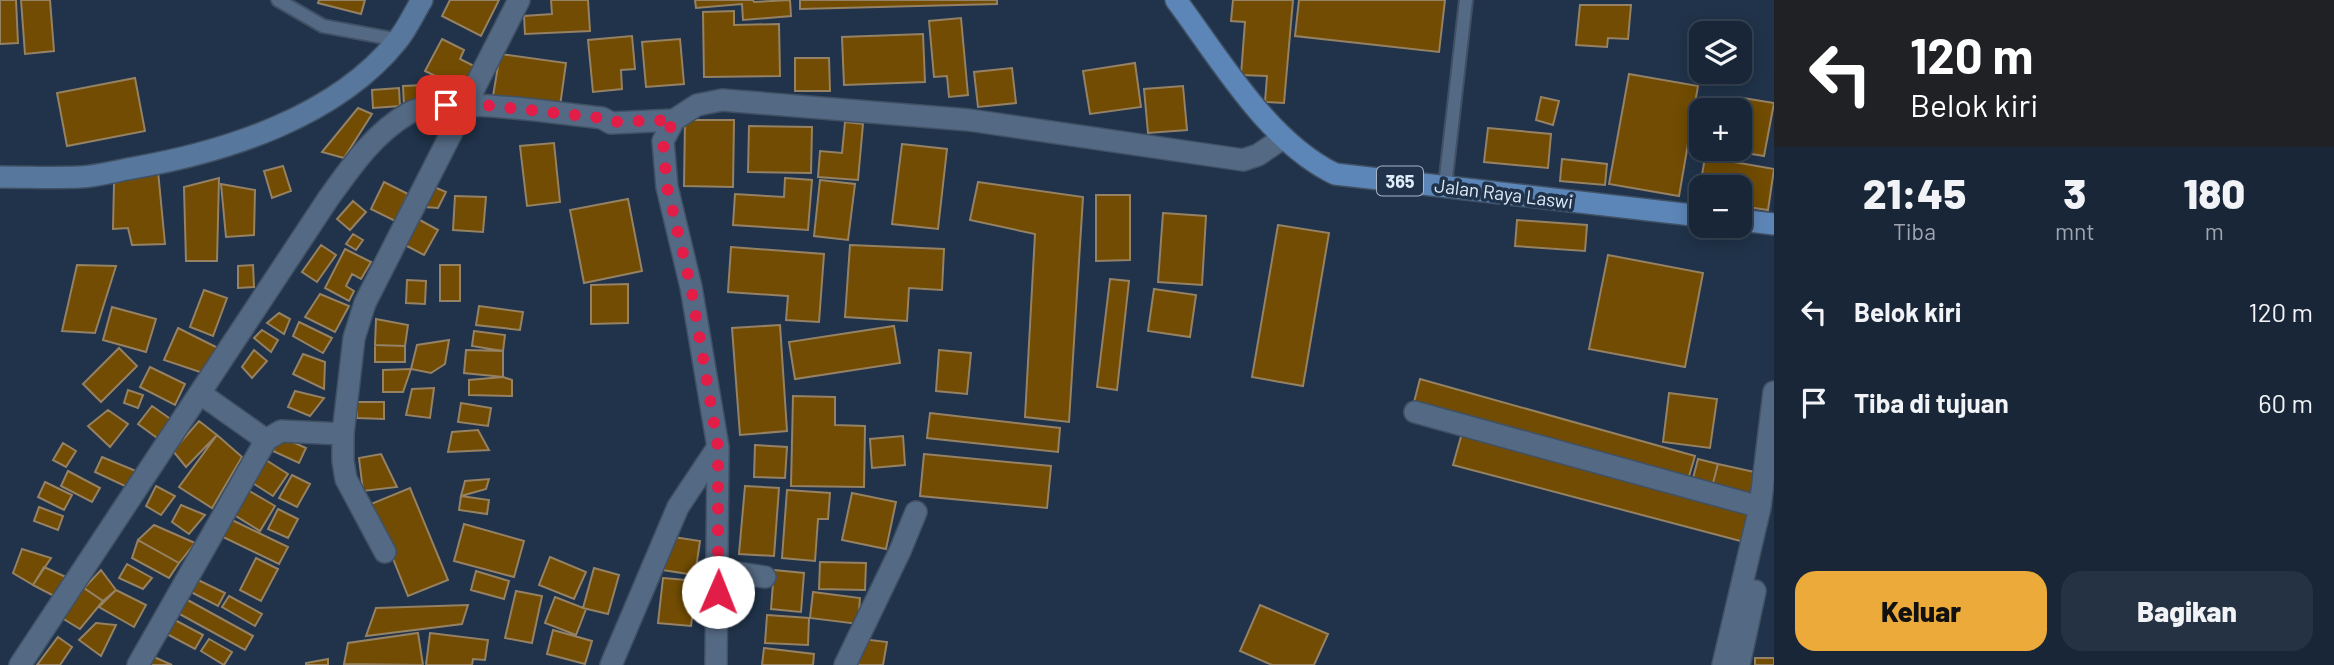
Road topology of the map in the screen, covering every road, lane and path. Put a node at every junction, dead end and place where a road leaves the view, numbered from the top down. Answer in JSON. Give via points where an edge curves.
{"nodes":[{"id":1,"x":278,"y":0,"type":"edge"},
{"id":2,"x":422,"y":0,"type":"edge"},
{"id":3,"x":519,"y":0,"type":"edge"},
{"id":4,"x":1176,"y":0,"type":"edge"},
{"id":5,"x":1466,"y":0,"type":"edge"},
{"id":6,"x":399,"y":40,"type":"junction"},
{"id":7,"x":465,"y":103,"type":"junction"},
{"id":8,"x":674,"y":120,"type":"junction"},
{"id":9,"x":1283,"y":138,"type":"junction"},
{"id":10,"x":0,"y":177,"type":"edge"},
{"id":11,"x":1445,"y":186,"type":"junction"},
{"id":12,"x":1689,"y":215,"type":"edge"},
{"id":13,"x":1752,"y":221,"type":"edge"},
{"id":14,"x":1774,"y":224,"type":"edge"},
{"id":15,"x":1774,"y":392,"type":"edge"},
{"id":16,"x":201,"y":394,"type":"junction"},
{"id":17,"x":1415,"y":412,"type":"dead end"},
{"id":18,"x":343,"y":434,"type":"junction"},
{"id":19,"x":266,"y":440,"type":"junction"},
{"id":20,"x":718,"y":447,"type":"junction"},
{"id":21,"x":1767,"y":500,"type":"edge"},
{"id":22,"x":916,"y":512,"type":"dead end"},
{"id":23,"x":385,"y":552,"type":"dead end"},
{"id":24,"x":718,"y":570,"type":"junction"},
{"id":25,"x":765,"y":577,"type":"dead end"},
{"id":26,"x":20,"y":665,"type":"edge"},
{"id":27,"x":138,"y":665,"type":"edge"},
{"id":28,"x":611,"y":665,"type":"edge"},
{"id":29,"x":716,"y":665,"type":"edge"},
{"id":30,"x":845,"y":665,"type":"edge"},
{"id":31,"x":1724,"y":665,"type":"edge"},
{"id":32,"x":1739,"y":665,"type":"edge"}],
"edges":[{"from":1,"to":6,"type":"lane","via":[[323,26]]},
{"from":2,"to":6,"type":"main road"},
{"from":3,"to":7,"type":"street"},
{"from":4,"to":9,"type":"main road","name":"Jalan Raya Laswi","number":"365"},
{"from":5,"to":11,"type":"lane"},
{"from":6,"to":10,"type":"main road","via":[[348,86],[252,139],[167,162],[82,177]]},
{"from":7,"to":8,"type":"street","via":[[611,122]]},
{"from":7,"to":16,"type":"street","via":[[417,109],[389,126],[365,149]]},
{"from":7,"to":18,"type":"street","via":[[365,303],[354,338]]},
{"from":8,"to":9,"type":"street","via":[[697,106],[722,100],[969,120],[1248,159]]},
{"from":8,"to":20,"type":"street","via":[[663,141],[667,187],[691,287]]},
{"from":9,"to":11,"type":"main road","name":"Jalan Raya Laswi","number":"365","via":[[1335,174]]},
{"from":11,"to":12,"type":"main road","name":"Jalan Raya Laswi","number":"365"},
{"from":13,"to":14,"type":"main road"},
{"from":15,"to":21,"type":"street"},
{"from":16,"to":19,"type":"street"},
{"from":16,"to":26,"type":"street"},
{"from":17,"to":21,"type":"street"},
{"from":18,"to":19,"type":"street","via":[[282,431]]},
{"from":18,"to":23,"type":"street","via":[[346,479]]},
{"from":19,"to":27,"type":"street"},
{"from":20,"to":24,"type":"street"},
{"from":20,"to":28,"type":"street","via":[[678,507]]},
{"from":21,"to":31,"type":"street"},
{"from":21,"to":32,"type":"street"},
{"from":22,"to":30,"type":"street"},
{"from":24,"to":25,"type":"street"},
{"from":24,"to":29,"type":"street"}]}
